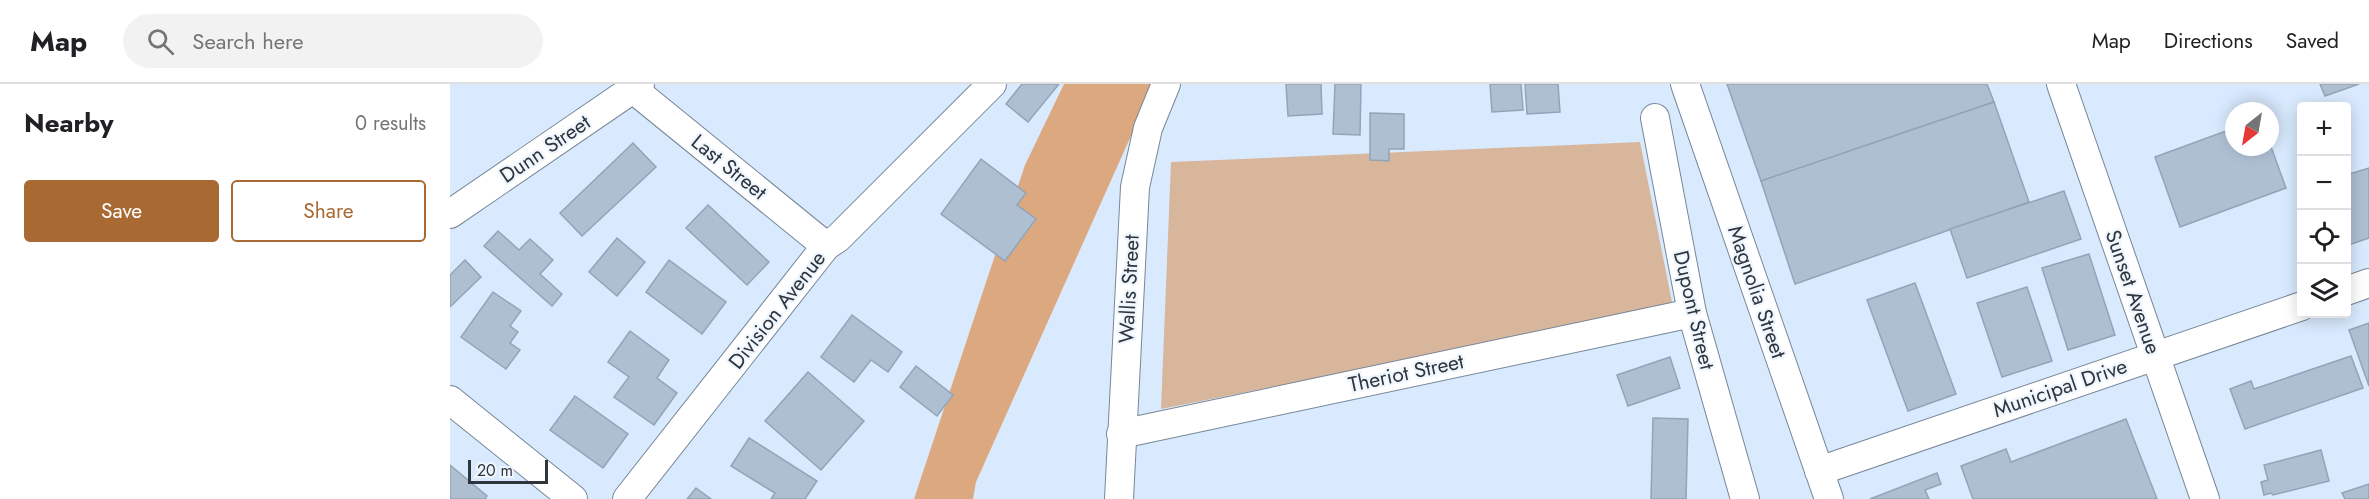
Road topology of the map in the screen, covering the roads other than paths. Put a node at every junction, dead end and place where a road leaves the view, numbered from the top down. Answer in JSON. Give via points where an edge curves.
{"nodes":[{"id":1,"x":992,"y":84,"type":"edge"},
{"id":2,"x":1166,"y":84,"type":"edge"},
{"id":3,"x":1685,"y":84,"type":"edge"},
{"id":4,"x":2061,"y":84,"type":"edge"},
{"id":5,"x":636,"y":86,"type":"edge"},
{"id":6,"x":1655,"y":118,"type":"dead end"},
{"id":7,"x":450,"y":214,"type":"edge"},
{"id":8,"x":826,"y":246,"type":"junction"},
{"id":9,"x":2369,"y":283,"type":"edge"},
{"id":10,"x":2351,"y":289,"type":"edge"},
{"id":11,"x":2297,"y":307,"type":"edge"},
{"id":12,"x":1692,"y":313,"type":"junction"},
{"id":13,"x":2156,"y":356,"type":"junction"},
{"id":14,"x":450,"y":400,"type":"edge"},
{"id":15,"x":1120,"y":434,"type":"junction"},
{"id":16,"x":1819,"y":471,"type":"junction"},
{"id":17,"x":573,"y":499,"type":"edge"},
{"id":18,"x":627,"y":499,"type":"edge"},
{"id":19,"x":1119,"y":499,"type":"edge"},
{"id":20,"x":1745,"y":499,"type":"edge"},
{"id":21,"x":1829,"y":499,"type":"edge"},
{"id":22,"x":2205,"y":499,"type":"edge"}],
"edges":[{"from":1,"to":8,"type":"street","name":"Division Avenue"},
{"from":2,"to":15,"type":"street","name":"Wallis Street","via":[[1148,128],[1135,186]]},
{"from":3,"to":16,"type":"street","name":"Magnolia Street"},
{"from":4,"to":13,"type":"street","name":"Sunset Avenue"},
{"from":5,"to":7,"type":"street","name":"Dunn Street"},
{"from":5,"to":8,"type":"street","name":"Last Street"},
{"from":6,"to":12,"type":"street","name":"Dupont Street"},
{"from":8,"to":18,"type":"street","name":"Division Avenue"},
{"from":9,"to":10,"type":"street"},
{"from":11,"to":13,"type":"street","name":"Municipal Drive"},
{"from":12,"to":15,"type":"street","name":"Theriot Street"},
{"from":12,"to":20,"type":"street","name":"Dupont Street"},
{"from":13,"to":16,"type":"street","name":"Municipal Drive"},
{"from":13,"to":22,"type":"street","name":"Sunset Avenue"},
{"from":14,"to":17,"type":"street"},
{"from":15,"to":19,"type":"street","name":"Wallis Street"},
{"from":16,"to":21,"type":"street","name":"Magnolia Street"}]}
